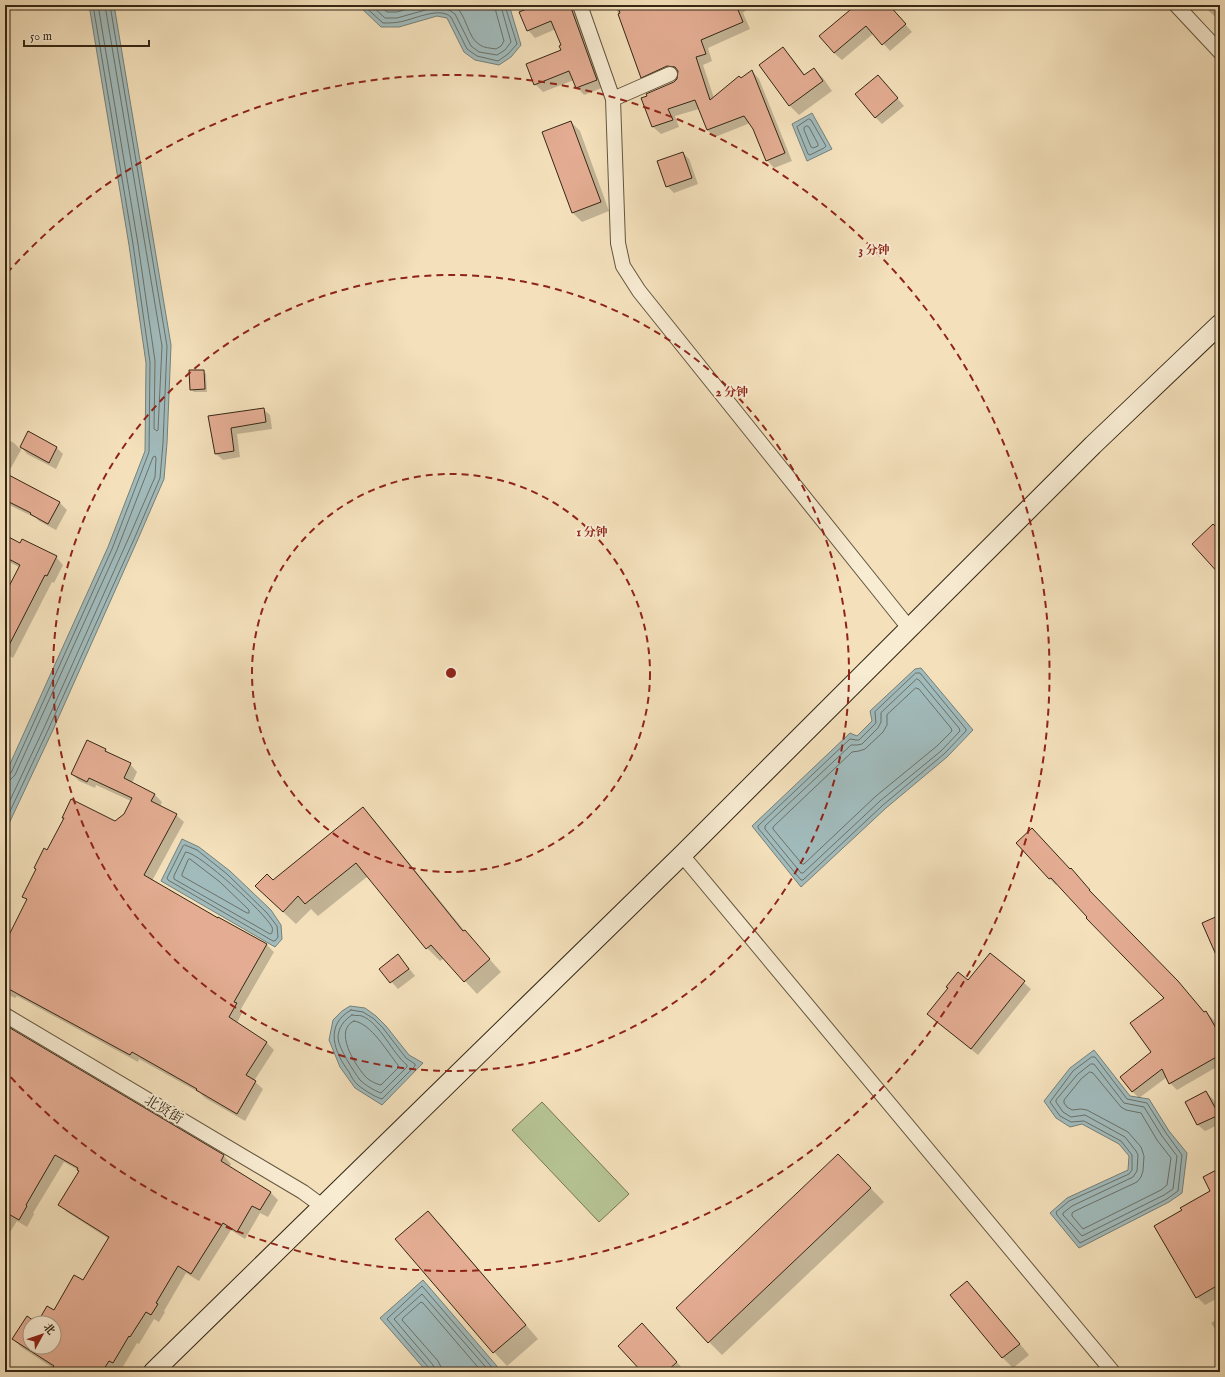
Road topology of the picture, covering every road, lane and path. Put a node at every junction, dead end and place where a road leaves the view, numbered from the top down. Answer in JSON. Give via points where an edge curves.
{"nodes":[{"id":1,"x":580,"y":5,"type":"edge"},
{"id":2,"x":1176,"y":5,"type":"edge"},
{"id":3,"x":1220,"y":52,"type":"edge"},
{"id":4,"x":670,"y":74,"type":"dead end"},
{"id":5,"x":613,"y":99,"type":"junction"},
{"id":6,"x":1220,"y":324,"type":"edge"},
{"id":7,"x":909,"y":628,"type":"junction"},
{"id":8,"x":682,"y":855,"type":"junction"},
{"id":9,"x":5,"y":1015,"type":"edge"},
{"id":10,"x":322,"y":1206,"type":"junction"},
{"id":11,"x":153,"y":1372,"type":"edge"},
{"id":12,"x":1113,"y":1372,"type":"edge"}],
"edges":[{"from":1,"to":5,"type":"street"},
{"from":2,"to":3,"type":"street"},
{"from":4,"to":5,"type":"street"},
{"from":5,"to":7,"type":"street","via":[[618,243],[623,266],[639,291]]},
{"from":6,"to":7,"type":"main road","via":[[1093,445]]},
{"from":7,"to":8,"type":"main road"},
{"from":8,"to":10,"type":"main road"},
{"from":8,"to":12,"type":"street"},
{"from":9,"to":10,"type":"street","name":"北贤街","via":[[303,1192]]},
{"from":10,"to":11,"type":"main road"}]}
